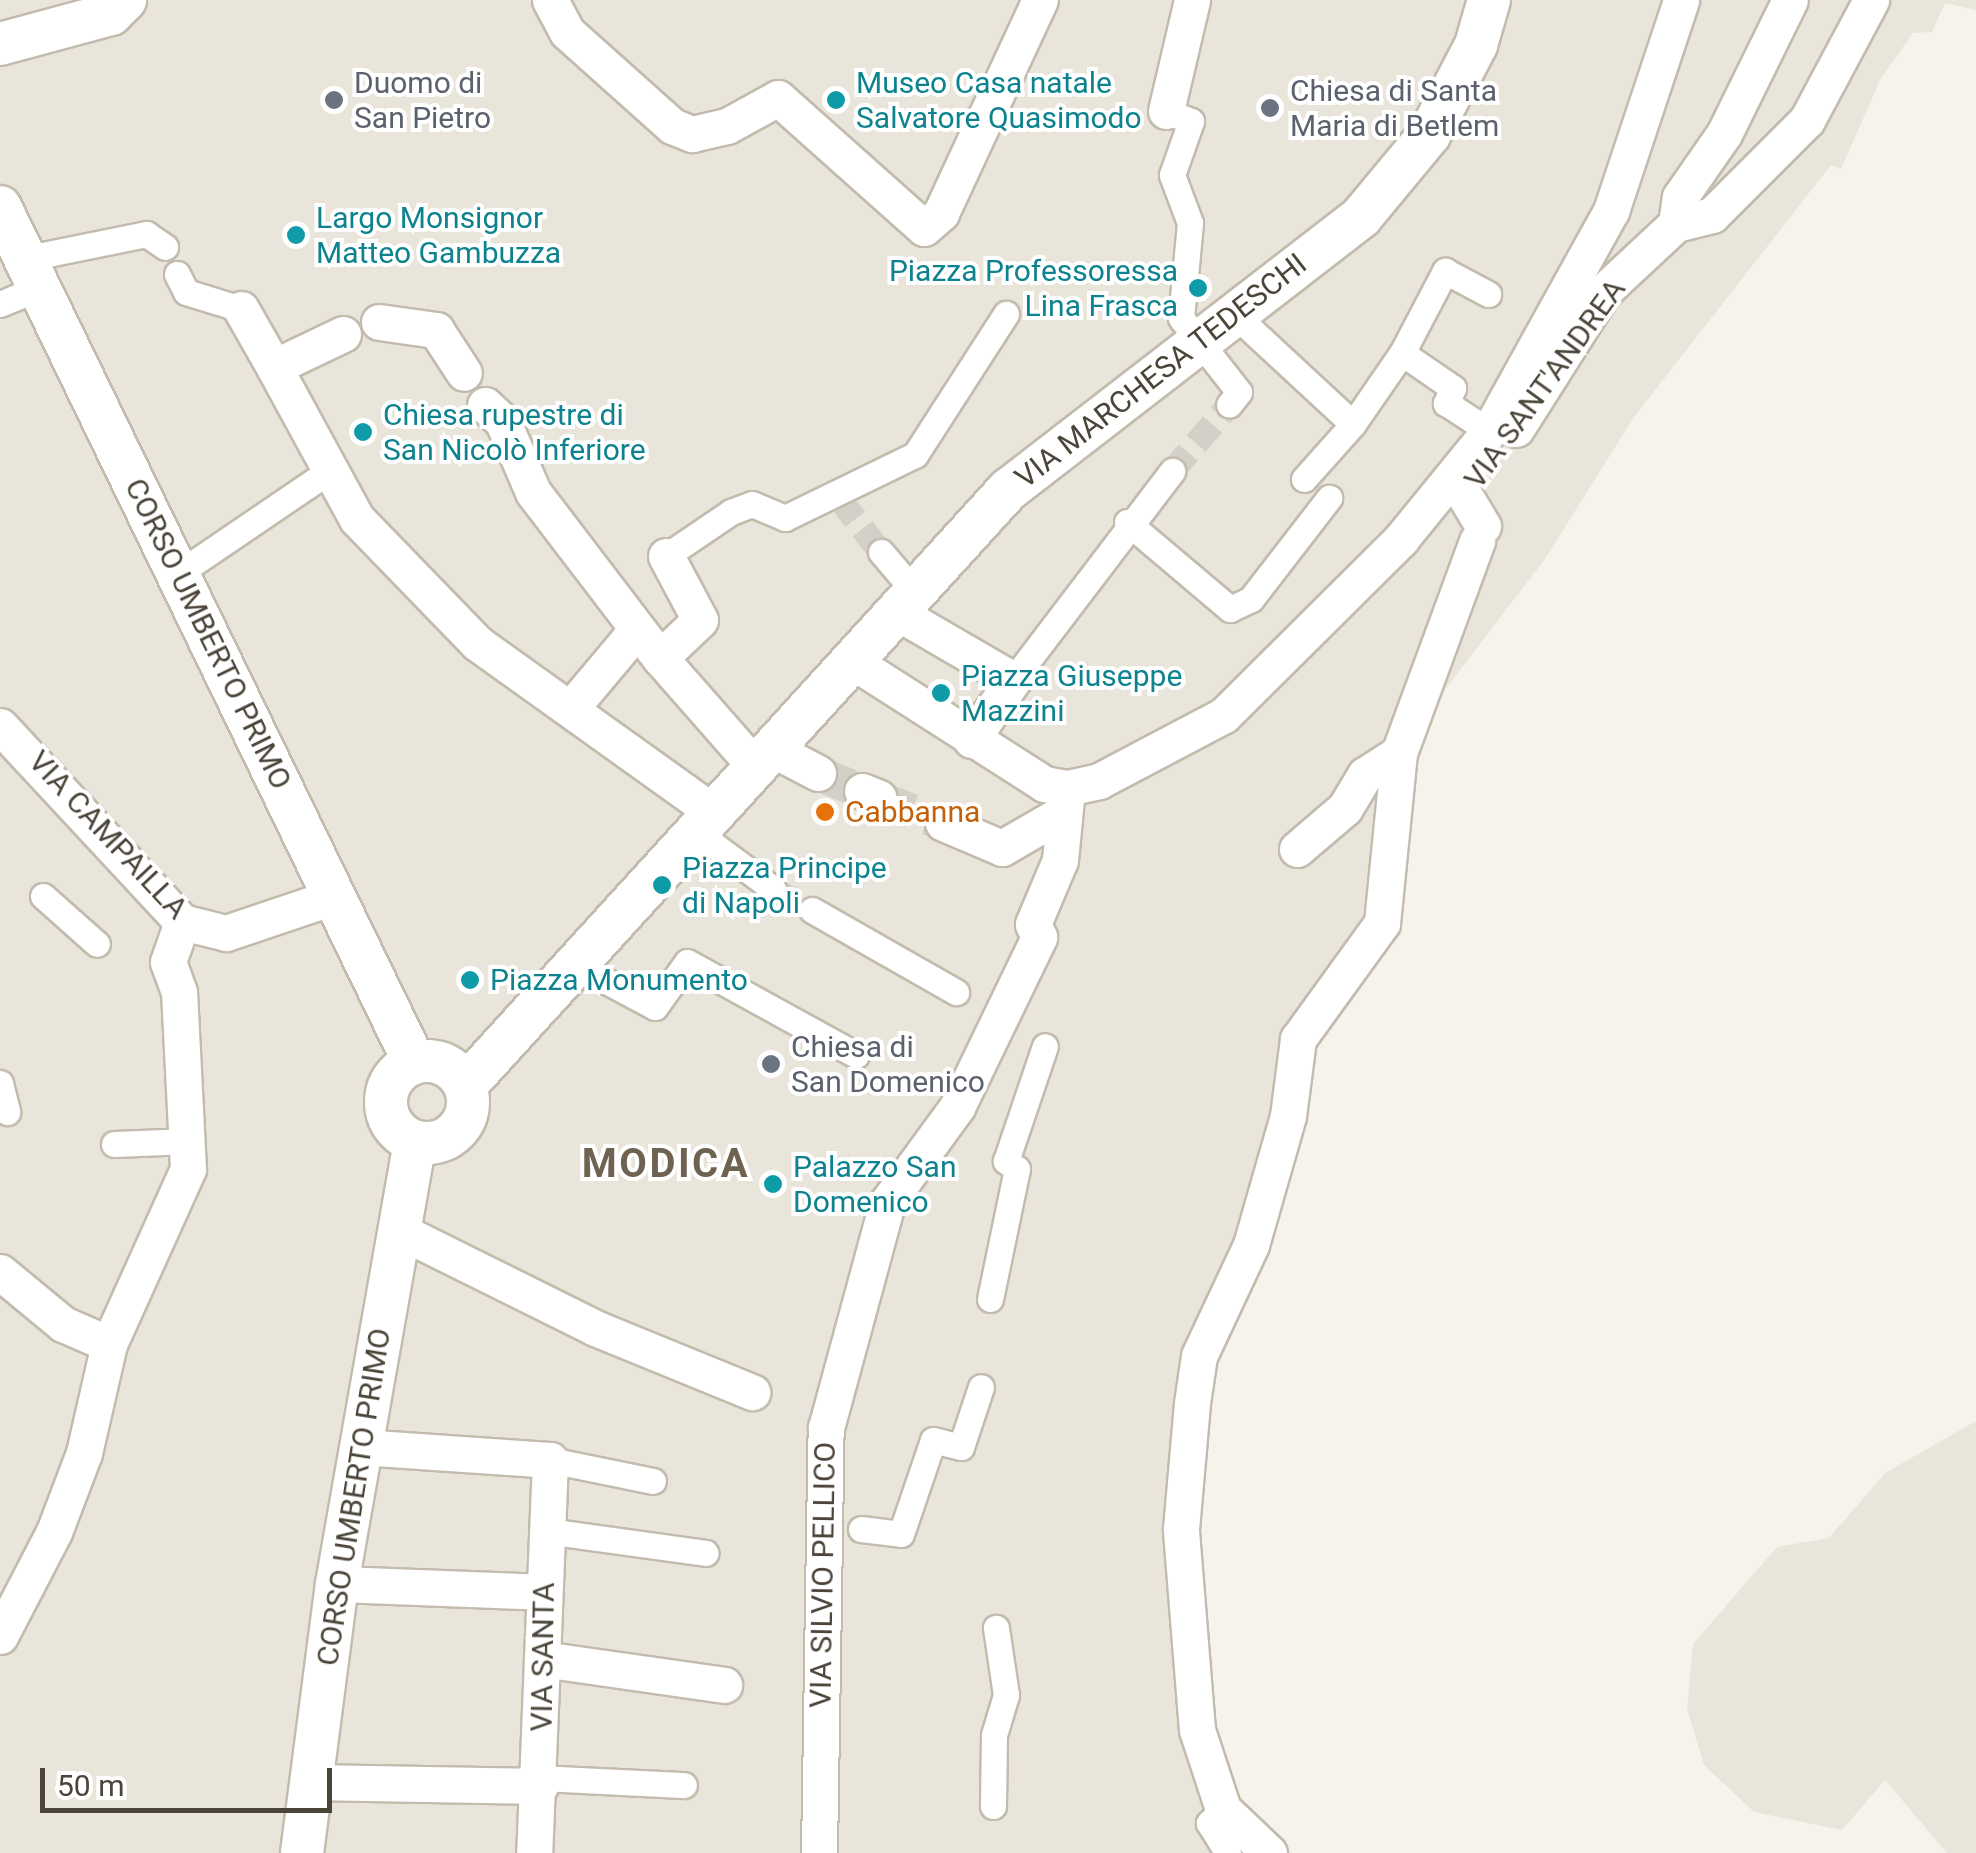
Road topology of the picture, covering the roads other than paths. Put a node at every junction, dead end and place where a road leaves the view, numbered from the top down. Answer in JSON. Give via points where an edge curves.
{"nodes":[{"id":1,"x":125,"y":0,"type":"edge"},
{"id":2,"x":550,"y":0,"type":"edge"},
{"id":3,"x":1040,"y":0,"type":"edge"},
{"id":4,"x":1192,"y":0,"type":"edge"},
{"id":5,"x":1488,"y":0,"type":"edge"},
{"id":6,"x":1680,"y":0,"type":"edge"},
{"id":7,"x":1790,"y":0,"type":"edge"},
{"id":8,"x":1872,"y":0,"type":"edge"},
{"id":9,"x":0,"y":44,"type":"edge"},
{"id":10,"x":1166,"y":112,"type":"joint"},
{"id":11,"x":0,"y":207,"type":"edge"},
{"id":12,"x":1676,"y":224,"type":"junction"},
{"id":13,"x":165,"y":247,"type":"dead end"},
{"id":14,"x":177,"y":274,"type":"dead end"},
{"id":15,"x":20,"y":284,"type":"edge"},
{"id":16,"x":1488,"y":294,"type":"dead end"},
{"id":17,"x":241,"y":309,"type":"joint"},
{"id":18,"x":1233,"y":313,"type":"junction"},
{"id":19,"x":1006,"y":314,"type":"dead end"},
{"id":20,"x":379,"y":322,"type":"dead end"},
{"id":21,"x":343,"y":334,"type":"dead end"},
{"id":22,"x":1196,"y":340,"type":"junction"},
{"id":23,"x":1402,"y":353,"type":"junction"},
{"id":24,"x":274,"y":367,"type":"junction"},
{"id":25,"x":464,"y":374,"type":"dead end"},
{"id":26,"x":486,"y":405,"type":"dead end"},
{"id":27,"x":1229,"y":405,"type":"dead end"},
{"id":28,"x":1353,"y":424,"type":"junction"},
{"id":29,"x":1490,"y":431,"type":"junction"},
{"id":30,"x":1172,"y":471,"type":"tunnel mouth"},
{"id":31,"x":326,"y":473,"type":"junction"},
{"id":32,"x":1304,"y":479,"type":"dead end"},
{"id":33,"x":1465,"y":496,"type":"junction"},
{"id":34,"x":1329,"y":498,"type":"dead end"},
{"id":35,"x":1127,"y":522,"type":"junction"},
{"id":36,"x":882,"y":552,"type":"tunnel mouth"},
{"id":37,"x":666,"y":556,"type":"joint"},
{"id":38,"x":179,"y":573,"type":"junction"},
{"id":39,"x":1360,"y":580,"type":"junction"},
{"id":40,"x":907,"y":603,"type":"junction"},
{"id":41,"x":634,"y":633,"type":"junction"},
{"id":42,"x":660,"y":658,"type":"junction"},
{"id":43,"x":852,"y":662,"type":"junction"},
{"id":44,"x":1012,"y":680,"type":"junction"},
{"id":45,"x":570,"y":708,"type":"junction"},
{"id":46,"x":0,"y":726,"type":"edge"},
{"id":47,"x":979,"y":745,"type":"junction"},
{"id":48,"x":1399,"y":753,"type":"junction"},
{"id":49,"x":764,"y":757,"type":"junction"},
{"id":50,"x":818,"y":773,"type":"tunnel mouth"},
{"id":51,"x":1063,"y":801,"type":"junction"},
{"id":52,"x":704,"y":821,"type":"junction"},
{"id":53,"x":942,"y":823,"type":"tunnel mouth"},
{"id":54,"x":1297,"y":849,"type":"dead end"},
{"id":55,"x":773,"y":889,"type":"tunnel mouth"},
{"id":56,"x":43,"y":896,"type":"dead end"},
{"id":57,"x":336,"y":896,"type":"junction"},
{"id":58,"x":812,"y":910,"type":"tunnel mouth"},
{"id":59,"x":182,"y":922,"type":"junction"},
{"id":60,"x":97,"y":944,"type":"dead end"},
{"id":61,"x":578,"y":966,"type":"junction"},
{"id":62,"x":956,"y":992,"type":"dead end"},
{"id":63,"x":1046,"y":1046,"type":"dead end"},
{"id":64,"x":856,"y":1056,"type":"dead end"},
{"id":65,"x":414,"y":1062,"type":"junction"},
{"id":66,"x":0,"y":1082,"type":"edge"},
{"id":67,"x":466,"y":1085,"type":"junction"},
{"id":68,"x":8,"y":1112,"type":"dead end"},
{"id":69,"x":190,"y":1140,"type":"junction"},
{"id":70,"x":416,"y":1142,"type":"junction"},
{"id":71,"x":114,"y":1144,"type":"dead end"},
{"id":72,"x":398,"y":1230,"type":"junction"},
{"id":73,"x":0,"y":1272,"type":"edge"},
{"id":74,"x":990,"y":1299,"type":"dead end"},
{"id":75,"x":109,"y":1344,"type":"junction"},
{"id":76,"x":981,"y":1387,"type":"dead end"},
{"id":77,"x":752,"y":1392,"type":"dead end"},
{"id":78,"x":360,"y":1447,"type":"junction"},
{"id":79,"x":550,"y":1460,"type":"junction"},
{"id":80,"x":652,"y":1480,"type":"dead end"},
{"id":81,"x":861,"y":1530,"type":"dead end"},
{"id":82,"x":547,"y":1531,"type":"junction"},
{"id":83,"x":705,"y":1554,"type":"dead end"},
{"id":84,"x":337,"y":1584,"type":"junction"},
{"id":85,"x":544,"y":1592,"type":"junction"},
{"id":86,"x":996,"y":1628,"type":"dead end"},
{"id":87,"x":0,"y":1636,"type":"edge"},
{"id":88,"x":542,"y":1659,"type":"junction"},
{"id":89,"x":724,"y":1685,"type":"dead end"},
{"id":90,"x":312,"y":1782,"type":"junction"},
{"id":91,"x":540,"y":1782,"type":"junction"},
{"id":92,"x":684,"y":1785,"type":"dead end"},
{"id":93,"x":993,"y":1806,"type":"dead end"},
{"id":94,"x":1223,"y":1809,"type":"junction"},
{"id":95,"x":302,"y":1853,"type":"edge"},
{"id":96,"x":534,"y":1853,"type":"edge"},
{"id":97,"x":819,"y":1853,"type":"edge"},
{"id":98,"x":1228,"y":1853,"type":"edge"},
{"id":99,"x":1269,"y":1853,"type":"edge"}],
"edges":[{"from":1,"to":9,"type":"street","via":[[111,14]]},
{"from":2,"to":3,"type":"street","via":[[568,32],[672,126],[692,134],[727,126],[778,98],[924,228],[942,213]]},
{"from":4,"to":10,"type":"street"},
{"from":5,"to":18,"type":"street","name":"VIA MARCHESA TEDESCHI","via":[[1476,45],[1429,135],[1361,218]]},
{"from":6,"to":29,"type":"street","via":[[1611,211]]},
{"from":7,"to":12,"type":"street","via":[[1724,134],[1680,197]]},
{"from":8,"to":12,"type":"street","name":"VIA SANT'ANDREA","via":[[1807,120],[1712,215]]},
{"from":10,"to":22,"type":"street","via":[[1191,121],[1172,174],[1190,223],[1177,296]]},
{"from":11,"to":15,"type":"street","name":"CORSO UMBERTO PRIMO"},
{"from":12,"to":33,"type":"street","name":"VIA SANT'ANDREA","via":[[1603,292]]},
{"from":13,"to":15,"type":"street","via":[[146,234]]},
{"from":14,"to":17,"type":"street","via":[[186,292]]},
{"from":15,"to":38,"type":"street","name":"CORSO UMBERTO PRIMO"},
{"from":16,"to":23,"type":"street","via":[[1445,272]]},
{"from":17,"to":24,"type":"street"},
{"from":18,"to":22,"type":"street","name":"VIA MARCHESA TEDESCHI"},
{"from":18,"to":28,"type":"street"},
{"from":19,"to":37,"type":"street","via":[[915,456],[785,518],[742,508]]},
{"from":20,"to":25,"type":"street","via":[[436,330]]},
{"from":21,"to":24,"type":"street"},
{"from":22,"to":27,"type":"street","via":[[1239,392]]},
{"from":22,"to":40,"type":"street","name":"VIA MARCHESA TEDESCHI","via":[[1008,490]]},
{"from":23,"to":28,"type":"street"},
{"from":23,"to":29,"type":"street","via":[[1454,388],[1446,403]]},
{"from":24,"to":31,"type":"street"},
{"from":26,"to":41,"type":"street","via":[[503,422],[534,492]]},
{"from":28,"to":32,"type":"street"},
{"from":29,"to":39,"type":"street"},
{"from":30,"to":35,"type":"street"},
{"from":31,"to":38,"type":"street"},
{"from":31,"to":45,"type":"street","via":[[476,643]]},
{"from":33,"to":39,"type":"street","name":"VIA SANT'ANDREA","via":[[1397,564]]},
{"from":33,"to":48,"type":"street","via":[[1480,534]]},
{"from":34,"to":35,"type":"street","via":[[1251,599],[1230,610]]},
{"from":35,"to":44,"type":"street"},
{"from":36,"to":40,"type":"street"},
{"from":37,"to":42,"type":"street","via":[[700,620]]},
{"from":38,"to":57,"type":"street","name":"CORSO UMBERTO PRIMO"},
{"from":39,"to":51,"type":"street","via":[[1224,716]]},
{"from":40,"to":43,"type":"street","name":"VIA MARCHESA TEDESCHI"},
{"from":40,"to":44,"type":"street"},
{"from":41,"to":42,"type":"street"},
{"from":41,"to":45,"type":"street"},
{"from":42,"to":49,"type":"street"},
{"from":43,"to":47,"type":"street"},
{"from":43,"to":49,"type":"street","name":"VIA MARCHESA TEDESCHI"},
{"from":44,"to":47,"type":"street"},
{"from":45,"to":52,"type":"street","via":[[661,772]]},
{"from":46,"to":59,"type":"street","name":"VIA CAMPAILLA"},
{"from":47,"to":51,"type":"street"},
{"from":48,"to":54,"type":"street","via":[[1365,775],[1345,808]]},
{"from":48,"to":94,"type":"street","via":[[1382,924],[1298,1039],[1288,1116],[1251,1245],[1199,1356],[1181,1529],[1190,1686]]},
{"from":49,"to":50,"type":"street"},
{"from":49,"to":52,"type":"street","name":"VIA MARCHESA TEDESCHI"},
{"from":51,"to":53,"type":"street","via":[[1002,848]]},
{"from":51,"to":97,"type":"street","name":"VIA SILVIO PELLICO","via":[[1060,860],[1033,924],[1039,937],[956,1108],[886,1203],[826,1428]]},
{"from":52,"to":55,"type":"street"},
{"from":52,"to":61,"type":"street","name":"VIA MARCHESA TEDESCHI"},
{"from":56,"to":60,"type":"street"},
{"from":57,"to":59,"type":"street","name":"VIA CAMPAILLA","via":[[226,932]]},
{"from":57,"to":65,"type":"street","name":"CORSO UMBERTO PRIMO"},
{"from":58,"to":62,"type":"street"},
{"from":59,"to":69,"type":"street","via":[[168,962],[179,992]]},
{"from":61,"to":64,"type":"street","via":[[655,1007],[687,962]]},
{"from":61,"to":67,"type":"street","name":"VIA MARCHESA TEDESCHI"},
{"from":63,"to":74,"type":"street","via":[[1006,1162],[1017,1168]]},
{"from":65,"to":67,"type":"street","via":[[444,1064]]},
{"from":65,"to":70,"type":"street","via":[[391,1081],[386,1110]]},
{"from":66,"to":68,"type":"street"},
{"from":67,"to":70,"type":"street","via":[[464,1122],[451,1136]]},
{"from":69,"to":71,"type":"street"},
{"from":69,"to":75,"type":"street","via":[[166,1227]]},
{"from":70,"to":72,"type":"street","name":"CORSO UMBERTO PRIMO"},
{"from":72,"to":77,"type":"street","via":[[595,1328]]},
{"from":72,"to":78,"type":"street","name":"CORSO UMBERTO PRIMO"},
{"from":73,"to":75,"type":"street","via":[[63,1324]]},
{"from":75,"to":87,"type":"street","via":[[84,1453]]},
{"from":76,"to":81,"type":"street","via":[[961,1448],[932,1440],[901,1534]]},
{"from":78,"to":79,"type":"street"},
{"from":78,"to":84,"type":"street","name":"CORSO UMBERTO PRIMO"},
{"from":79,"to":80,"type":"street"},
{"from":79,"to":82,"type":"street","name":"VIA SANTA"},
{"from":82,"to":83,"type":"street"},
{"from":82,"to":85,"type":"street","name":"VIA SANTA"},
{"from":84,"to":85,"type":"street"},
{"from":84,"to":90,"type":"street","name":"CORSO UMBERTO PRIMO"},
{"from":85,"to":88,"type":"street","name":"VIA SANTA"},
{"from":86,"to":93,"type":"street","via":[[1006,1695],[994,1735]]},
{"from":88,"to":89,"type":"street"},
{"from":88,"to":91,"type":"street","name":"VIA SANTA"},
{"from":90,"to":91,"type":"street"},
{"from":90,"to":95,"type":"street","name":"CORSO UMBERTO PRIMO"},
{"from":91,"to":92,"type":"street"},
{"from":91,"to":96,"type":"street","name":"VIA SANTA"},
{"from":94,"to":98,"type":"street","via":[[1210,1823]]},
{"from":94,"to":99,"type":"street"}]}
